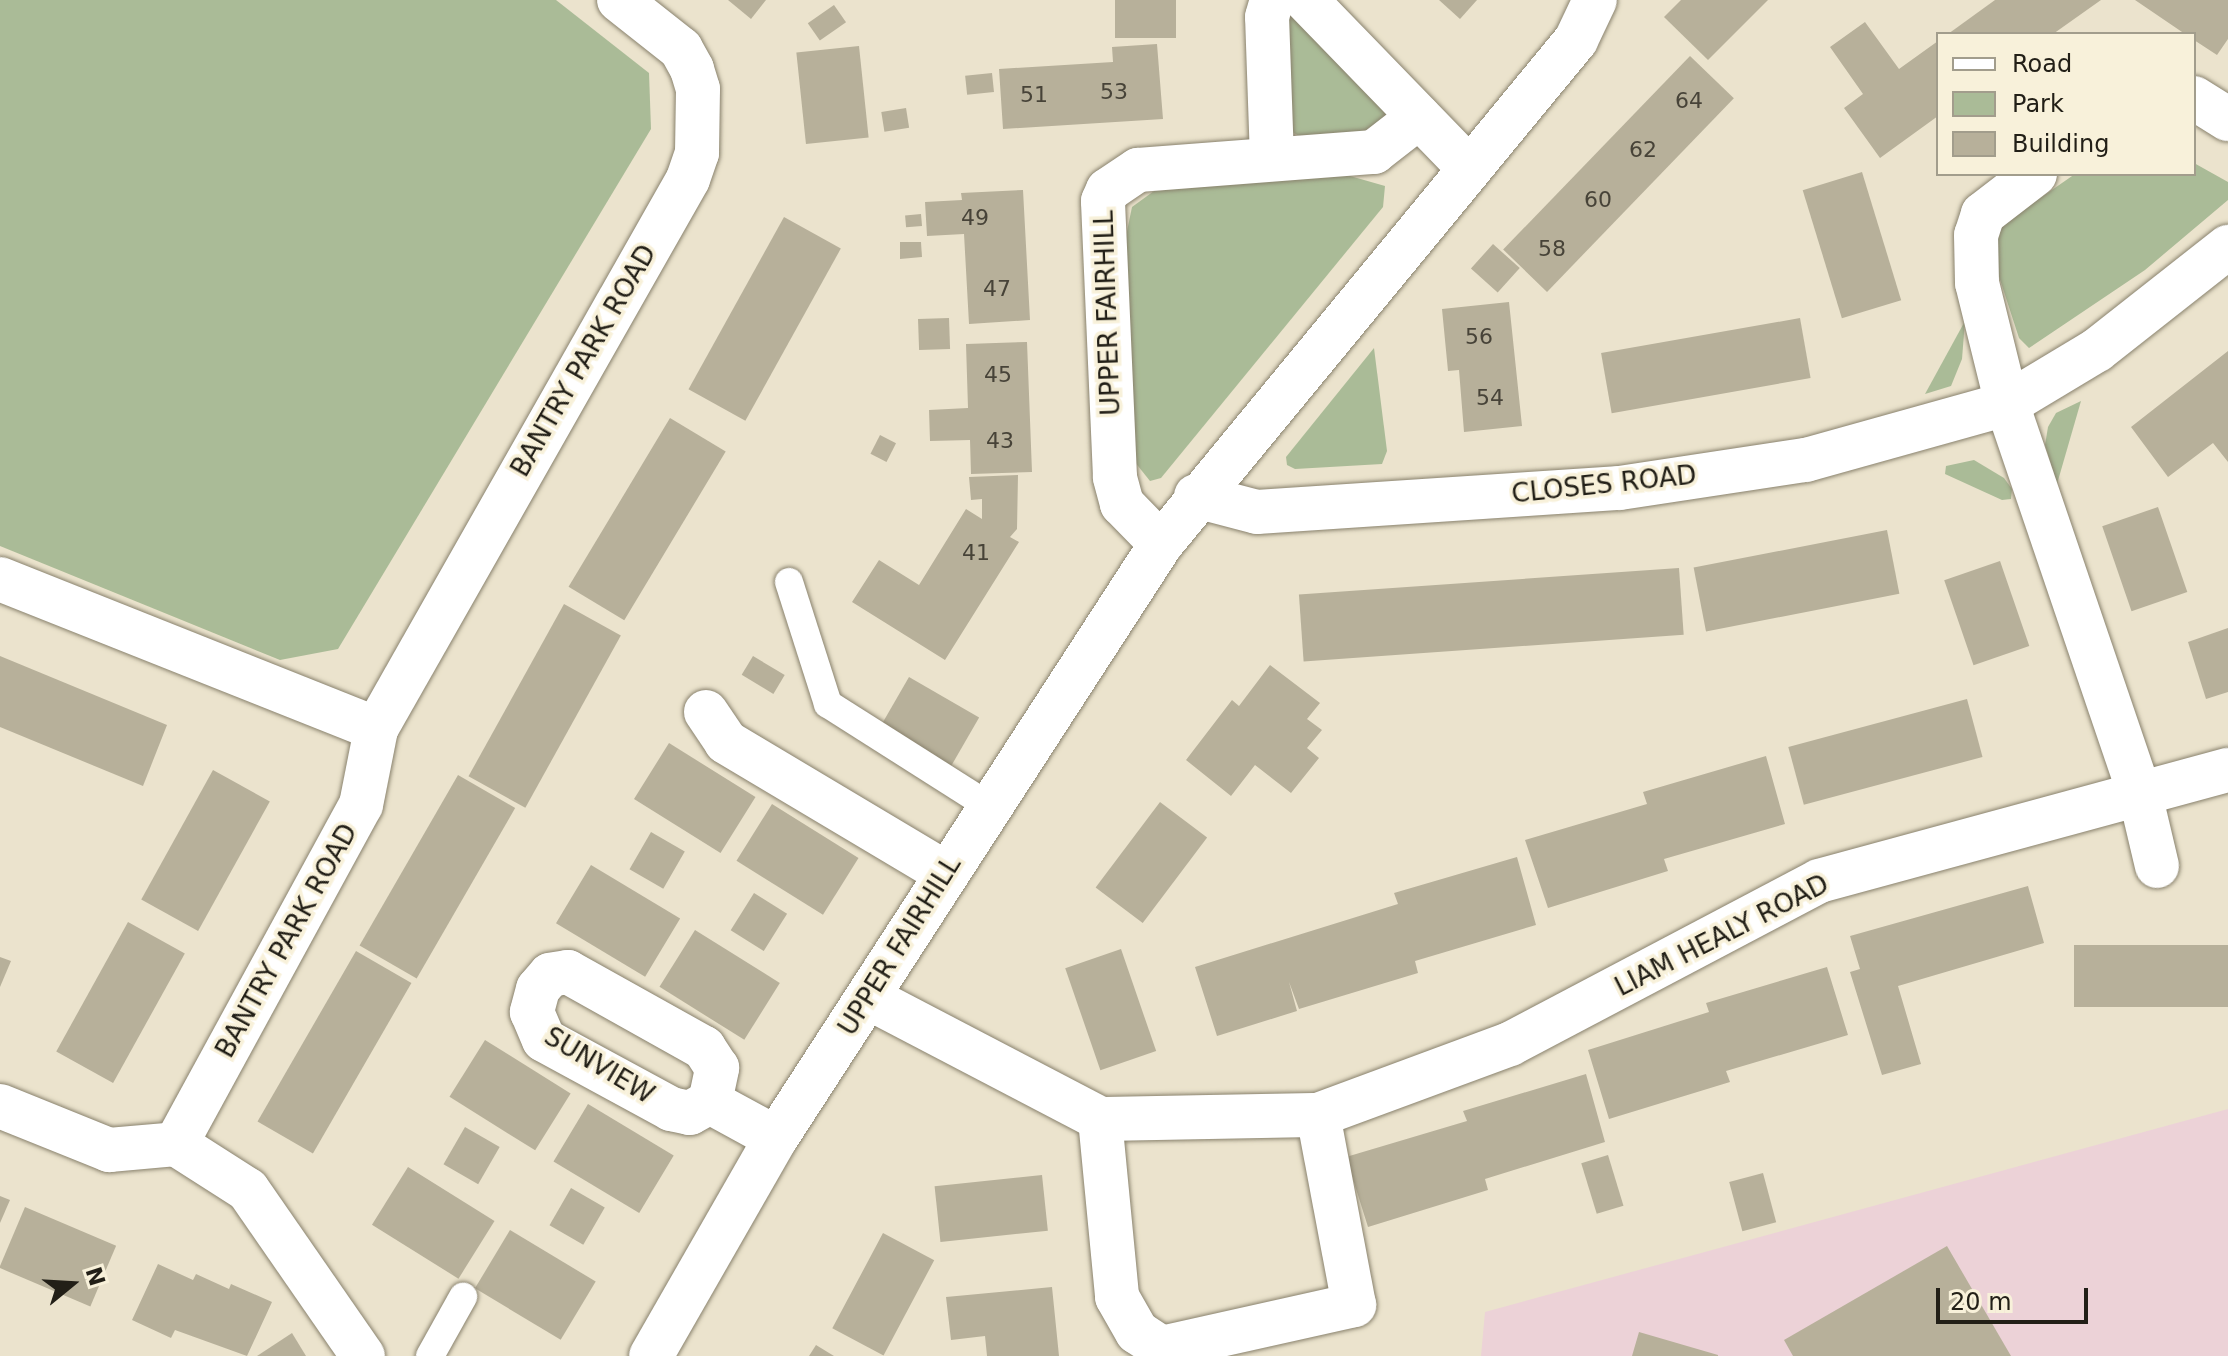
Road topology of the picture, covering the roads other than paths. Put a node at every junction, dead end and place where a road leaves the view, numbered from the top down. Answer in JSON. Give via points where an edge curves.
{"nodes":[{"id":1,"x":619,"y":0,"type":"edge"},
{"id":2,"x":1272,"y":0,"type":"edge"},
{"id":3,"x":1306,"y":0,"type":"edge"},
{"id":4,"x":1595,"y":0,"type":"edge"},
{"id":5,"x":2196,"y":99,"type":"edge"},
{"id":6,"x":1419,"y":117,"type":"junction"},
{"id":7,"x":2228,"y":119,"type":"edge"},
{"id":8,"x":1272,"y":159,"type":"junction"},
{"id":9,"x":1469,"y":168,"type":"junction"},
{"id":10,"x":2032,"y":176,"type":"edge"},
{"id":11,"x":2228,"y":247,"type":"edge"},
{"id":12,"x":2007,"y":404,"type":"junction"},
{"id":13,"x":1196,"y":496,"type":"junction"},
{"id":14,"x":1161,"y":544,"type":"junction"},
{"id":15,"x":0,"y":579,"type":"edge"},
{"id":16,"x":789,"y":582,"type":"dead end"},
{"id":17,"x":706,"y":712,"type":"dead end"},
{"id":18,"x":376,"y":729,"type":"junction"},
{"id":19,"x":2228,"y":770,"type":"edge"},
{"id":20,"x":2140,"y":794,"type":"junction"},
{"id":21,"x":990,"y":807,"type":"junction"},
{"id":22,"x":2157,"y":866,"type":"dead end"},
{"id":23,"x":946,"y":873,"type":"junction"},
{"id":24,"x":869,"y":998,"type":"junction"},
{"id":25,"x":710,"y":1102,"type":"dead end"},
{"id":26,"x":0,"y":1106,"type":"edge"},
{"id":27,"x":1318,"y":1115,"type":"junction"},
{"id":28,"x":1100,"y":1119,"type":"junction"},
{"id":29,"x":776,"y":1138,"type":"junction"},
{"id":30,"x":176,"y":1144,"type":"junction"},
{"id":31,"x":463,"y":1297,"type":"dead end"},
{"id":32,"x":363,"y":1356,"type":"edge"},
{"id":33,"x":430,"y":1356,"type":"edge"},
{"id":34,"x":651,"y":1356,"type":"edge"}],
"edges":[{"from":1,"to":18,"type":"street","name":"BANTRY PARK ROAD","via":[[681,49],[692,69],[698,89],[697,153],[688,179]]},
{"from":2,"to":8,"type":"street","via":[[1267,17]]},
{"from":3,"to":6,"type":"street"},
{"from":4,"to":9,"type":"street","name":"UPPER FAIRHILL","via":[[1576,40]]},
{"from":5,"to":7,"type":"street"},
{"from":6,"to":8,"type":"street","name":"UPPER FAIRHILL","via":[[1374,152]]},
{"from":6,"to":9,"type":"street"},
{"from":8,"to":14,"type":"street","name":"UPPER FAIRHILL","via":[[1138,170],[1118,180],[1103,201],[1115,477],[1122,504]]},
{"from":9,"to":13,"type":"street","name":"UPPER FAIRHILL"},
{"from":10,"to":12,"type":"street","via":[[1983,214],[1976,235],[1977,283]]},
{"from":11,"to":12,"type":"street","name":"CLOSES ROAD","via":[[2097,350]]},
{"from":12,"to":13,"type":"street","name":"CLOSES ROAD","via":[[1806,460],[1620,488],[1257,512]]},
{"from":12,"to":20,"type":"street"},
{"from":13,"to":14,"type":"street","name":"UPPER FAIRHILL"},
{"from":14,"to":21,"type":"street","name":"UPPER FAIRHILL"},
{"from":15,"to":18,"type":"street"},
{"from":16,"to":21,"type":"lane","via":[[828,704]]},
{"from":17,"to":23,"type":"street","via":[[726,742]]},
{"from":18,"to":30,"type":"street","name":"BANTRY PARK ROAD","via":[[361,805]]},
{"from":19,"to":20,"type":"street","name":"LIAM HEALY ROAD"},
{"from":20,"to":22,"type":"street"},
{"from":20,"to":27,"type":"street","name":"LIAM HEALY ROAD","via":[[1819,881],[1510,1044]]},
{"from":21,"to":23,"type":"street","name":"UPPER FAIRHILL"},
{"from":23,"to":24,"type":"street","name":"UPPER FAIRHILL"},
{"from":24,"to":28,"type":"street","name":"LIAM HEALY ROAD"},
{"from":24,"to":29,"type":"street","name":"UPPER FAIRHILL"},
{"from":25,"to":29,"type":"street"},
{"from":26,"to":30,"type":"street","via":[[109,1150]]},
{"from":27,"to":28,"type":"street","name":"LIAM HEALY ROAD"},
{"from":27,"to":28,"type":"street","via":[[1354,1305],[1162,1348],[1137,1332],[1117,1297]]},
{"from":29,"to":34,"type":"street","name":"UPPER FAIRHILL"},
{"from":30,"to":32,"type":"street","via":[[248,1190]]},
{"from":31,"to":33,"type":"lane"}]}
